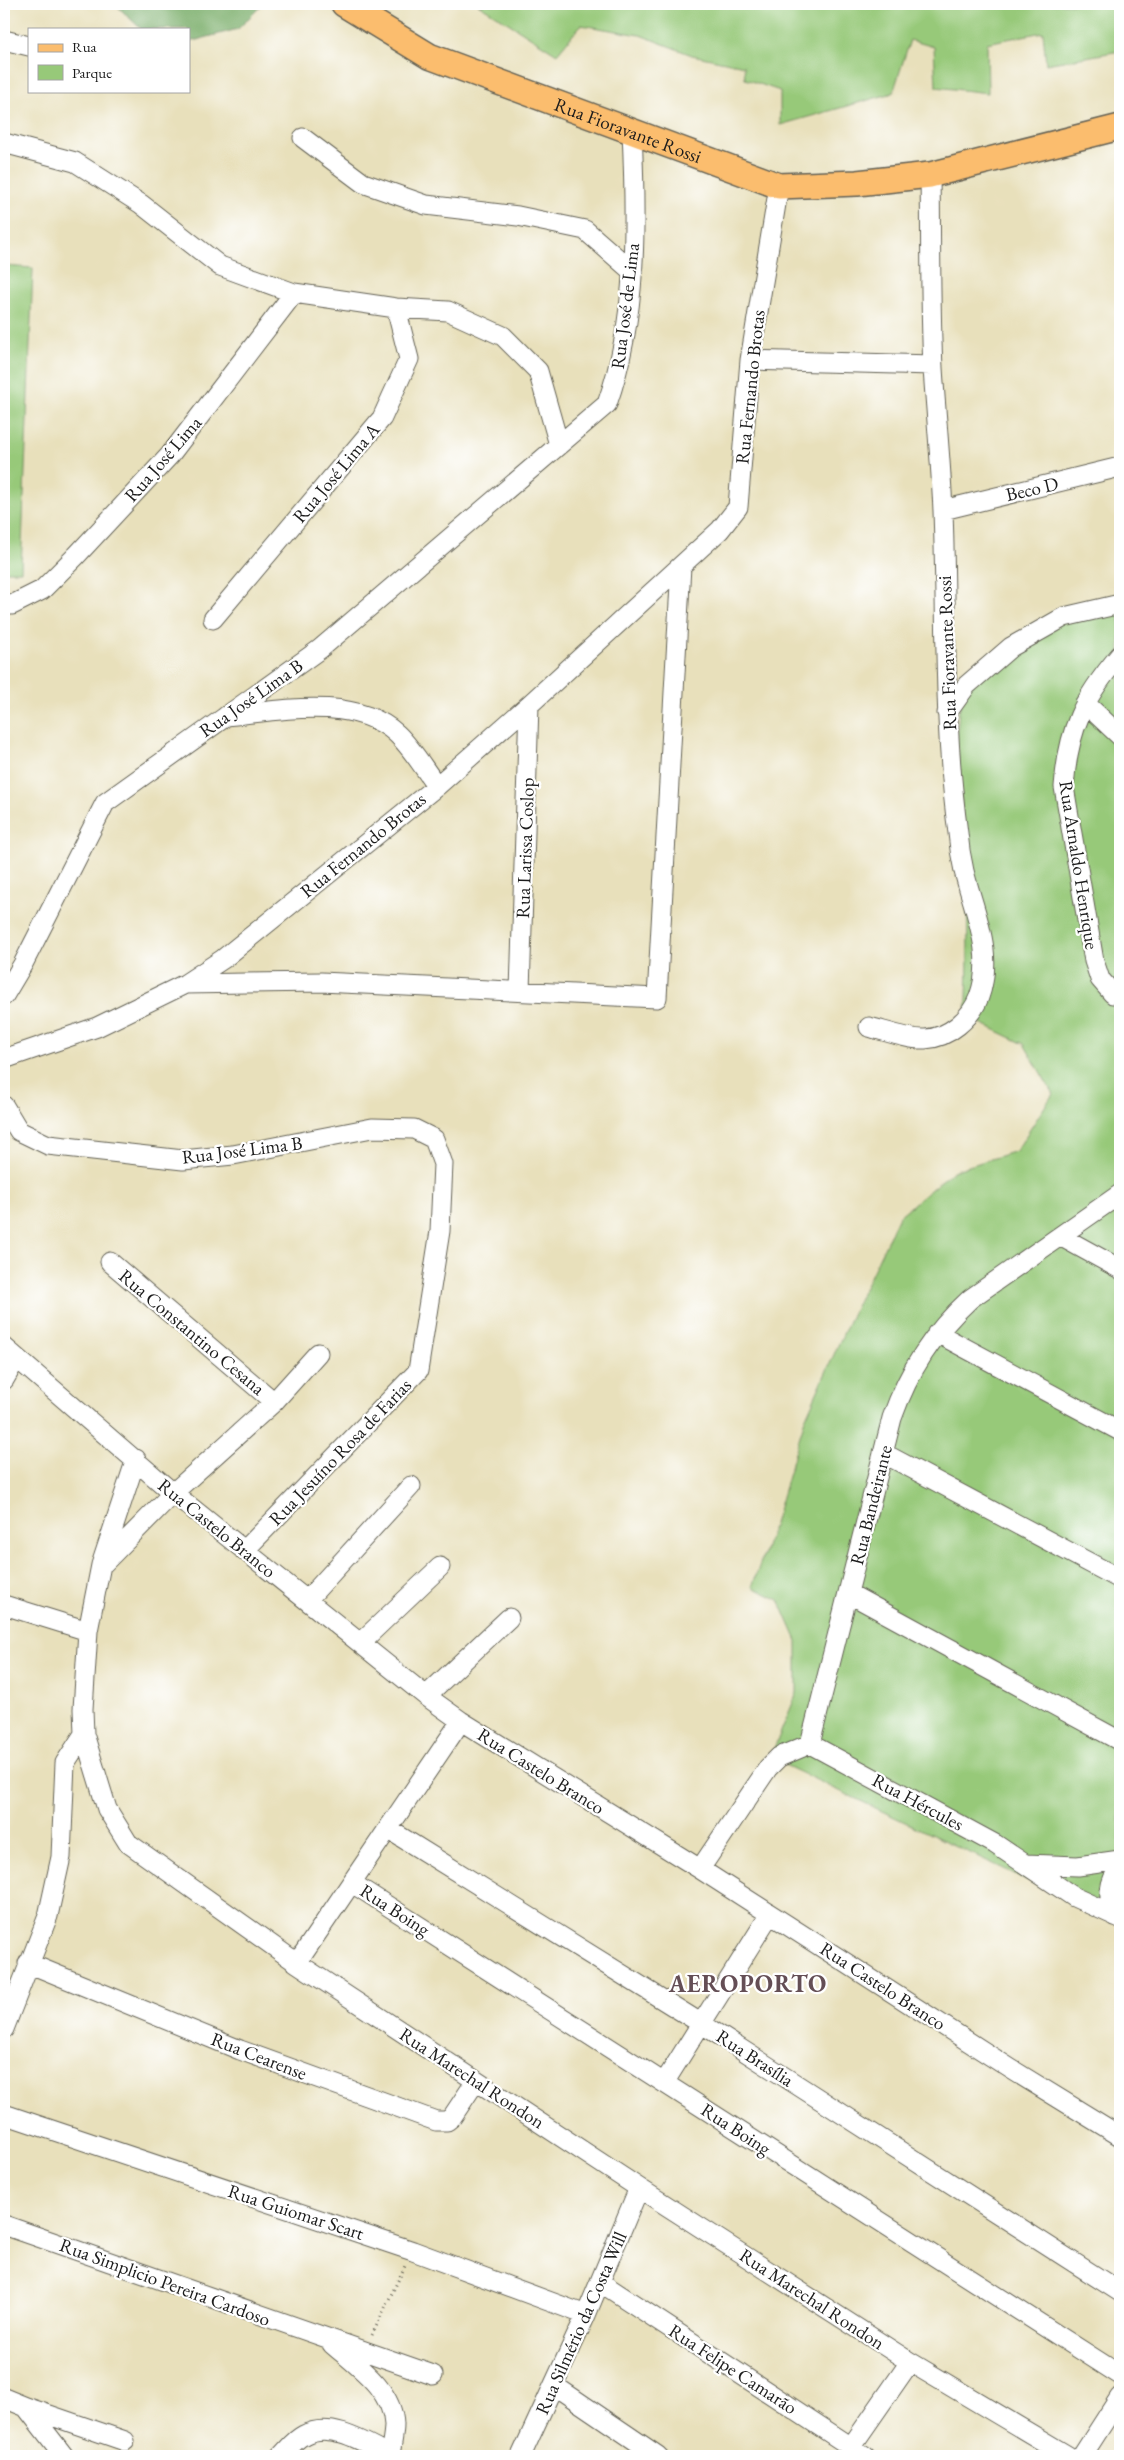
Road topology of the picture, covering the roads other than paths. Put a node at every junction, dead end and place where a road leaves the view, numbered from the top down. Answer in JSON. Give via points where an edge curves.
{"nodes":[{"id":1,"x":344,"y":4,"type":"edge"},
{"id":2,"x":4,"y":40,"type":"edge"},
{"id":3,"x":28,"y":46,"type":"edge"},
{"id":4,"x":1120,"y":127,"type":"edge"},
{"id":5,"x":632,"y":131,"type":"junction"},
{"id":6,"x":303,"y":138,"type":"dead end"},
{"id":7,"x":4,"y":143,"type":"edge"},
{"id":8,"x":930,"y":175,"type":"junction"},
{"id":9,"x":780,"y":186,"type":"junction"},
{"id":10,"x":633,"y":272,"type":"junction"},
{"id":11,"x":294,"y":293,"type":"junction"},
{"id":12,"x":396,"y":308,"type":"junction"},
{"id":13,"x":750,"y":360,"type":"junction"},
{"id":14,"x":933,"y":365,"type":"junction"},
{"id":15,"x":559,"y":445,"type":"junction"},
{"id":16,"x":1120,"y":467,"type":"edge"},
{"id":17,"x":943,"y":510,"type":"junction"},
{"id":18,"x":681,"y":566,"type":"junction"},
{"id":19,"x":1120,"y":604,"type":"edge"},
{"id":20,"x":8,"y":605,"type":"edge"},
{"id":21,"x":213,"y":619,"type":"dead end"},
{"id":22,"x":1120,"y":655,"type":"edge"},
{"id":23,"x":1085,"y":703,"type":"junction"},
{"id":24,"x":529,"y":705,"type":"junction"},
{"id":25,"x":947,"y":713,"type":"junction"},
{"id":26,"x":224,"y":717,"type":"junction"},
{"id":27,"x":1120,"y":736,"type":"edge"},
{"id":28,"x":437,"y":786,"type":"junction"},
{"id":29,"x":185,"y":984,"type":"junction"},
{"id":30,"x":520,"y":991,"type":"junction"},
{"id":31,"x":1113,"y":994,"type":"dead end"},
{"id":32,"x":4,"y":996,"type":"edge"},
{"id":33,"x":869,"y":1027,"type":"dead end"},
{"id":34,"x":4,"y":1059,"type":"edge"},
{"id":35,"x":4,"y":1106,"type":"edge"},
{"id":36,"x":434,"y":1139,"type":"joint"},
{"id":37,"x":1120,"y":1194,"type":"edge"},
{"id":38,"x":1060,"y":1236,"type":"junction"},
{"id":39,"x":110,"y":1262,"type":"dead end"},
{"id":40,"x":1120,"y":1269,"type":"edge"},
{"id":41,"x":937,"y":1333,"type":"junction"},
{"id":42,"x":10,"y":1353,"type":"edge"},
{"id":43,"x":318,"y":1353,"type":"dead end"},
{"id":44,"x":4,"y":1380,"type":"edge"},
{"id":45,"x":274,"y":1402,"type":"junction"},
{"id":46,"x":1120,"y":1431,"type":"edge"},
{"id":47,"x":883,"y":1453,"type":"junction"},
{"id":48,"x":136,"y":1459,"type":"junction"},
{"id":49,"x":411,"y":1486,"type":"dead end"},
{"id":50,"x":173,"y":1493,"type":"junction"},
{"id":51,"x":244,"y":1551,"type":"junction"},
{"id":52,"x":101,"y":1565,"type":"junction"},
{"id":53,"x":440,"y":1567,"type":"dead end"},
{"id":54,"x":1120,"y":1580,"type":"edge"},
{"id":55,"x":850,"y":1594,"type":"junction"},
{"id":56,"x":307,"y":1600,"type":"junction"},
{"id":57,"x":4,"y":1605,"type":"edge"},
{"id":58,"x":509,"y":1618,"type":"dead end"},
{"id":59,"x":88,"y":1631,"type":"junction"},
{"id":60,"x":360,"y":1643,"type":"junction"},
{"id":61,"x":426,"y":1696,"type":"junction"},
{"id":62,"x":461,"y":1721,"type":"junction"},
{"id":63,"x":84,"y":1734,"type":"junction"},
{"id":64,"x":1120,"y":1741,"type":"edge"},
{"id":65,"x":810,"y":1744,"type":"junction"},
{"id":66,"x":388,"y":1829,"type":"junction"},
{"id":67,"x":1120,"y":1860,"type":"edge"},
{"id":68,"x":1024,"y":1864,"type":"junction"},
{"id":69,"x":1120,"y":1868,"type":"edge"},
{"id":70,"x":700,"y":1869,"type":"junction"},
{"id":71,"x":352,"y":1883,"type":"junction"},
{"id":72,"x":770,"y":1914,"type":"junction"},
{"id":73,"x":1117,"y":1917,"type":"edge"},
{"id":74,"x":297,"y":1962,"type":"junction"},
{"id":75,"x":28,"y":1964,"type":"junction"},
{"id":76,"x":702,"y":2024,"type":"junction"},
{"id":77,"x":4,"y":2028,"type":"edge"},
{"id":78,"x":476,"y":2081,"type":"junction"},
{"id":79,"x":664,"y":2083,"type":"junction"},
{"id":80,"x":4,"y":2114,"type":"edge"},
{"id":81,"x":1118,"y":2129,"type":"edge"},
{"id":82,"x":639,"y":2188,"type":"junction"},
{"id":83,"x":4,"y":2225,"type":"edge"},
{"id":84,"x":600,"y":2282,"type":"junction"},
{"id":85,"x":1120,"y":2292,"type":"edge"},
{"id":86,"x":586,"y":2315,"type":"junction"},
{"id":87,"x":326,"y":2339,"type":"junction"},
{"id":88,"x":910,"y":2362,"type":"junction"},
{"id":89,"x":433,"y":2375,"type":"dead end"},
{"id":90,"x":1120,"y":2375,"type":"edge"},
{"id":91,"x":555,"y":2386,"type":"junction"},
{"id":92,"x":1120,"y":2397,"type":"edge"},
{"id":93,"x":4,"y":2398,"type":"edge"},
{"id":94,"x":26,"y":2407,"type":"junction"},
{"id":95,"x":125,"y":2441,"type":"dead end"},
{"id":96,"x":858,"y":2452,"type":"edge"},
{"id":97,"x":654,"y":2453,"type":"edge"},
{"id":98,"x":64,"y":2456,"type":"edge"},
{"id":99,"x":282,"y":2456,"type":"edge"},
{"id":100,"x":390,"y":2456,"type":"edge"},
{"id":101,"x":521,"y":2456,"type":"edge"},
{"id":102,"x":1068,"y":2456,"type":"edge"},
{"id":103,"x":1082,"y":2456,"type":"edge"}],
"edges":[{"from":1,"to":5,"type":"main road","name":"Rua Fioravante Rossi","via":[[429,56]]},
{"from":2,"to":3,"type":"street"},
{"from":4,"to":8,"type":"main road","name":"Rua Fioravante Rossi"},
{"from":5,"to":9,"type":"main road","name":"Rua Fioravante Rossi"},
{"from":5,"to":10,"type":"street","name":"Rua José de Lima"},
{"from":6,"to":10,"type":"street","via":[[363,183],[426,205],[518,216],[585,230]]},
{"from":7,"to":11,"type":"street","via":[[75,162],[141,204],[220,266]]},
{"from":8,"to":9,"type":"main road","name":"Rua Fioravante Rossi","via":[[858,183]]},
{"from":8,"to":14,"type":"street","name":"Rua Fioravante Rossi"},
{"from":9,"to":13,"type":"street","name":"Rua Fernando Brotas"},
{"from":10,"to":15,"type":"street","name":"Rua José de Lima","via":[[619,369],[607,404]]},
{"from":11,"to":12,"type":"street"},
{"from":11,"to":20,"type":"street","name":"Rua José Lima","via":[[170,455],[42,590]]},
{"from":12,"to":15,"type":"street","via":[[448,311],[503,336],[538,372]]},
{"from":12,"to":21,"type":"street","name":"Rua José Lima A","via":[[409,359],[382,418]]},
{"from":13,"to":14,"type":"street"},
{"from":13,"to":18,"type":"street","name":"Rua Fernando Brotas","via":[[738,507],[720,530]]},
{"from":14,"to":17,"type":"street","name":"Rua Fioravante Rossi"},
{"from":15,"to":26,"type":"street","name":"Rua José Lima B","via":[[320,649]]},
{"from":16,"to":17,"type":"street","name":"Beco D"},
{"from":17,"to":25,"type":"street","name":"Rua Fioravante Rossi"},
{"from":18,"to":24,"type":"street","name":"Rua Fernando Brotas"},
{"from":18,"to":30,"type":"street","via":[[658,998]]},
{"from":19,"to":25,"type":"street","via":[[1064,617],[1011,648],[967,685]]},
{"from":22,"to":23,"type":"street","name":"Rua Arnaldo Henrique"},
{"from":23,"to":27,"type":"street"},
{"from":23,"to":31,"type":"street","name":"Rua Arnaldo Henrique","via":[[1072,733],[1064,787],[1094,961],[1100,979]]},
{"from":24,"to":28,"type":"street","name":"Rua Fernando Brotas"},
{"from":24,"to":30,"type":"street","name":"Rua Larissa Coslop"},
{"from":25,"to":33,"type":"street","name":"Rua Fioravante Rossi","via":[[957,831],[964,870],[984,940],[979,997],[969,1015],[942,1036],[924,1040]]},
{"from":26,"to":28,"type":"street","via":[[313,706],[352,712],[373,719],[396,733]]},
{"from":26,"to":32,"type":"street","name":"Rua José Lima B","via":[[105,802]]},
{"from":28,"to":29,"type":"street","name":"Rua Fernando Brotas","via":[[223,959]]},
{"from":29,"to":30,"type":"street","via":[[322,982]]},
{"from":29,"to":34,"type":"street","name":"Rua Fernando Brotas","via":[[97,1028]]},
{"from":35,"to":36,"type":"street","name":"Rua José Lima B","via":[[19,1131],[48,1145],[183,1160],[242,1154],[372,1128],[414,1129]]},
{"from":36,"to":51,"type":"street","name":"Rua Jesuíno Rosa de Farias","via":[[443,1164],[440,1231],[418,1371]]},
{"from":37,"to":38,"type":"street","name":"Rua Bandeirante"},
{"from":38,"to":40,"type":"street"},
{"from":38,"to":41,"type":"street","name":"Rua Bandeirante","via":[[970,1299]]},
{"from":39,"to":45,"type":"street","name":"Rua Constantino Cesana"},
{"from":41,"to":46,"type":"street"},
{"from":41,"to":47,"type":"street","name":"Rua Bandeirante","via":[[914,1365],[902,1391]]},
{"from":42,"to":44,"type":"street"},
{"from":42,"to":48,"type":"street","name":"Rua Castelo Branco"},
{"from":43,"to":45,"type":"street"},
{"from":45,"to":50,"type":"street"},
{"from":47,"to":54,"type":"street"},
{"from":47,"to":55,"type":"street","name":"Rua Bandeirante"},
{"from":48,"to":50,"type":"street","name":"Rua Castelo Branco"},
{"from":48,"to":52,"type":"street","name":"Rua Marechal Rondon"},
{"from":49,"to":56,"type":"street"},
{"from":50,"to":51,"type":"street","name":"Rua Castelo Branco"},
{"from":50,"to":52,"type":"street"},
{"from":51,"to":56,"type":"street","name":"Rua Castelo Branco"},
{"from":52,"to":59,"type":"street","name":"Rua Marechal Rondon"},
{"from":53,"to":60,"type":"street"},
{"from":55,"to":64,"type":"street"},
{"from":55,"to":65,"type":"street","name":"Rua Bandeirante"},
{"from":56,"to":60,"type":"street","name":"Rua Castelo Branco"},
{"from":57,"to":59,"type":"street"},
{"from":58,"to":61,"type":"street"},
{"from":59,"to":63,"type":"street","name":"Rua Marechal Rondon"},
{"from":60,"to":61,"type":"street","name":"Rua Castelo Branco"},
{"from":61,"to":62,"type":"street","name":"Rua Castelo Branco"},
{"from":62,"to":66,"type":"street"},
{"from":62,"to":70,"type":"street","name":"Rua Castelo Branco"},
{"from":63,"to":74,"type":"street","name":"Rua Marechal Rondon","via":[[107,1809],[128,1842]]},
{"from":63,"to":75,"type":"street","via":[[65,1763],[61,1857],[48,1916]]},
{"from":65,"to":68,"type":"street","name":"Rua Hércules","via":[[995,1844]]},
{"from":65,"to":70,"type":"street","via":[[786,1754],[768,1768]]},
{"from":66,"to":71,"type":"street"},
{"from":66,"to":76,"type":"street","name":"Rua Brasília"},
{"from":67,"to":68,"type":"street","via":[[1078,1866]]},
{"from":68,"to":73,"type":"street","name":"Rua Hércules","via":[[1074,1897]]},
{"from":69,"to":73,"type":"street","via":[[1110,1888],[1111,1907]]},
{"from":70,"to":72,"type":"street","name":"Rua Castelo Branco"},
{"from":71,"to":74,"type":"street"},
{"from":71,"to":79,"type":"street","name":"Rua Boing"},
{"from":72,"to":76,"type":"street"},
{"from":72,"to":81,"type":"street","name":"Rua Castelo Branco","via":[[1011,2069]]},
{"from":74,"to":78,"type":"street","name":"Rua Marechal Rondon"},
{"from":75,"to":77,"type":"street"},
{"from":75,"to":78,"type":"street","name":"Rua Cearense","via":[[240,2050],[436,2121],[447,2121],[452,2117]]},
{"from":76,"to":79,"type":"street"},
{"from":76,"to":85,"type":"street","name":"Rua Brasília"},
{"from":78,"to":82,"type":"street","name":"Rua Marechal Rondon"},
{"from":79,"to":90,"type":"street","name":"Rua Boing"},
{"from":80,"to":86,"type":"street","name":"Rua Guiomar Scart","via":[[413,2251]]},
{"from":82,"to":84,"type":"street","name":"Rua Silmério da Costa Will"},
{"from":82,"to":88,"type":"street","name":"Rua Marechal Rondon"},
{"from":83,"to":87,"type":"street","name":"Rua Simplicio Pereira Cardoso"},
{"from":84,"to":86,"type":"street","name":"Rua Silmério da Costa Will"},
{"from":84,"to":96,"type":"street","name":"Rua Felipe Camarão"},
{"from":86,"to":91,"type":"street","name":"Rua Silmério da Costa Will"},
{"from":87,"to":89,"type":"street","name":"Rua Simplicio Pereira Cardoso"},
{"from":87,"to":100,"type":"street","name":"Rua Simplicio Pereira Cardoso","via":[[386,2396],[394,2425]]},
{"from":88,"to":96,"type":"street"},
{"from":88,"to":102,"type":"street","name":"Rua Marechal Rondon"},
{"from":91,"to":97,"type":"street"},
{"from":91,"to":101,"type":"street","name":"Rua Silmério da Costa Will"},
{"from":92,"to":103,"type":"street"},
{"from":93,"to":94,"type":"street"},
{"from":94,"to":95,"type":"street"},
{"from":94,"to":98,"type":"street"},
{"from":99,"to":100,"type":"street","via":[[296,2440],[317,2431],[346,2435]]}]}
